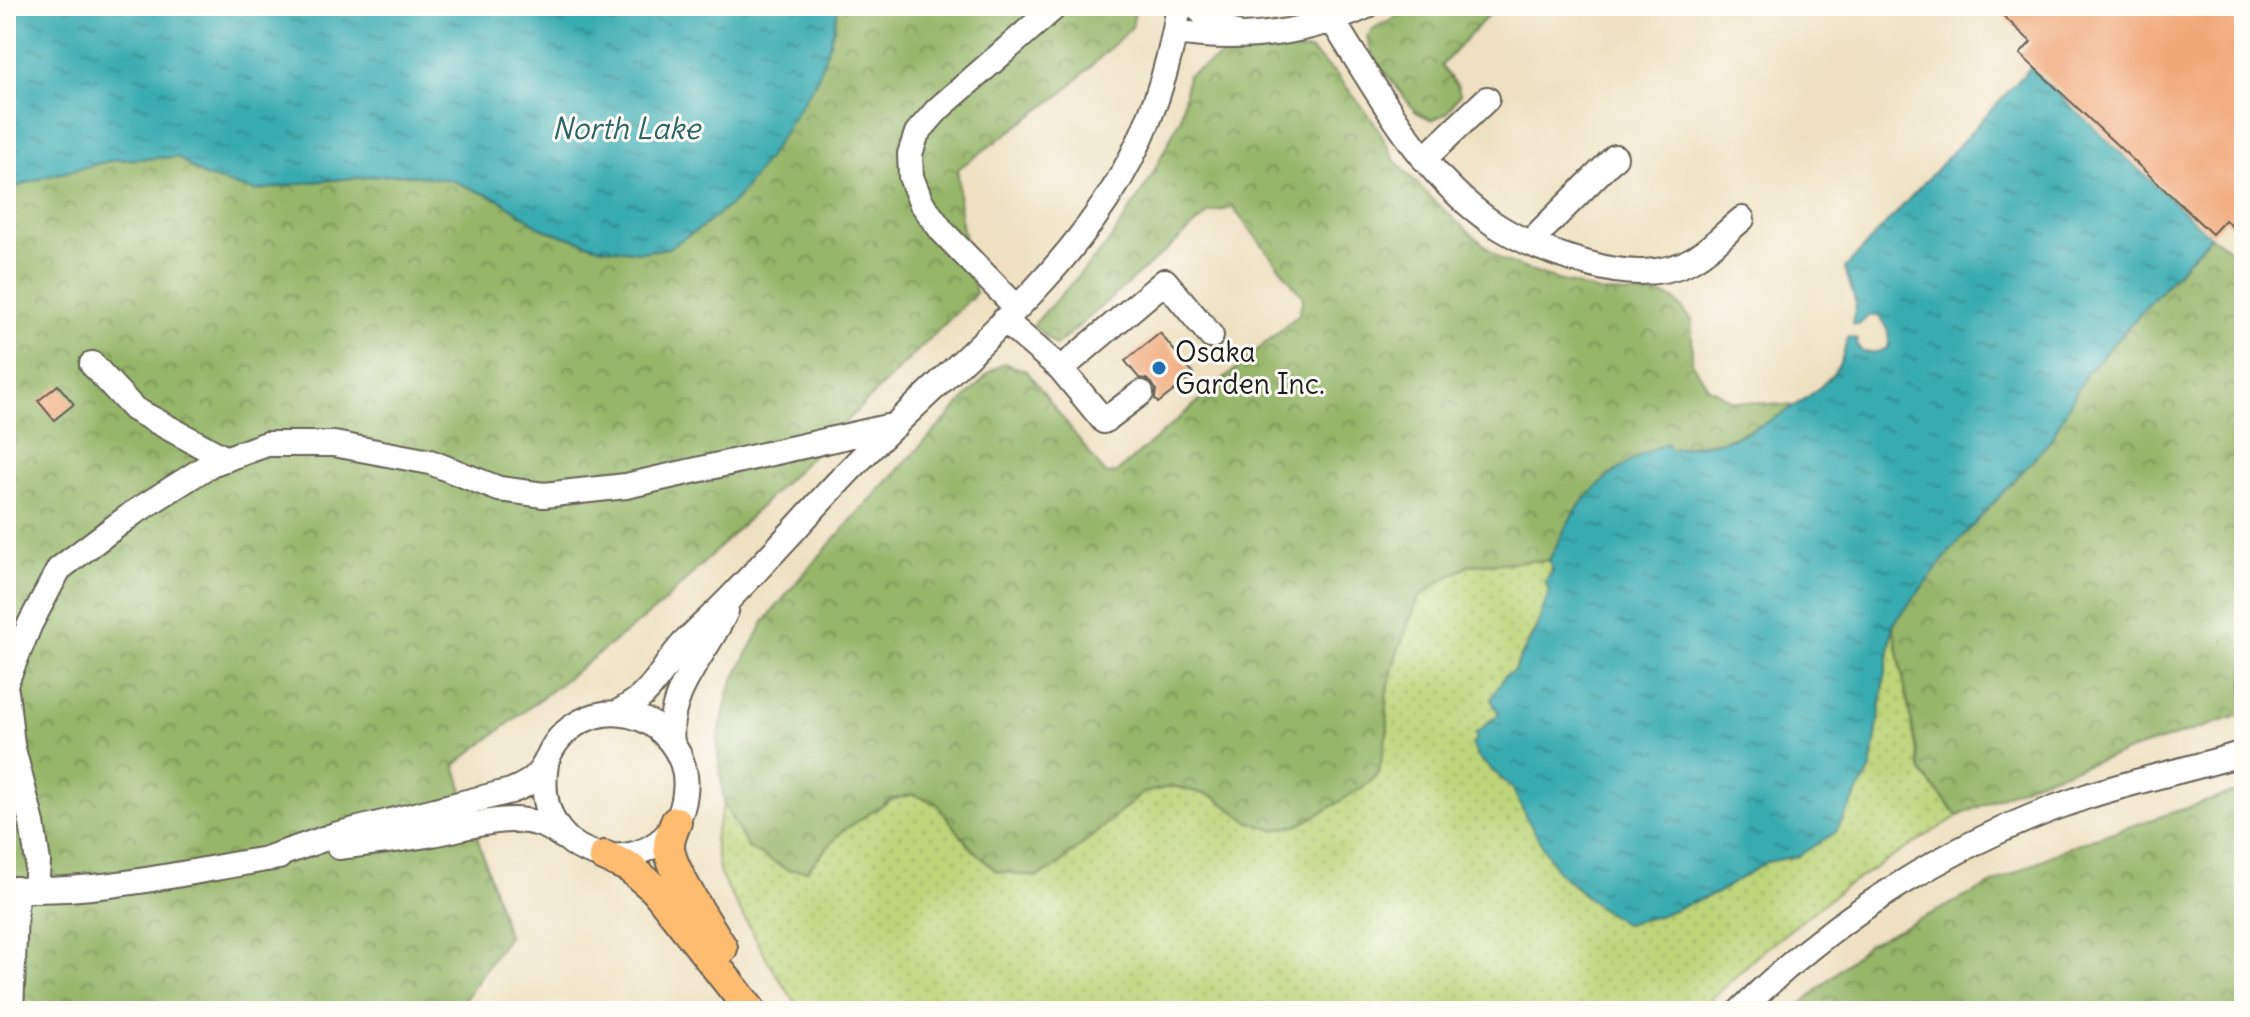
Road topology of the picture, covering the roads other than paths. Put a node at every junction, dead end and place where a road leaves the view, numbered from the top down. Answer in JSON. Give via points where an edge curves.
{"nodes":[{"id":1,"x":1056,"y":6,"type":"edge"},
{"id":2,"x":1179,"y":6,"type":"edge"},
{"id":3,"x":1197,"y":6,"type":"edge"},
{"id":4,"x":1367,"y":6,"type":"edge"},
{"id":5,"x":1332,"y":20,"type":"junction"},
{"id":6,"x":1175,"y":32,"type":"junction"},
{"id":7,"x":1242,"y":37,"type":"junction"},
{"id":8,"x":1487,"y":99,"type":"dead end"},
{"id":9,"x":1615,"y":157,"type":"dead end"},
{"id":10,"x":1424,"y":159,"type":"junction"},
{"id":11,"x":1742,"y":219,"type":"dead end"},
{"id":12,"x":1530,"y":242,"type":"junction"},
{"id":13,"x":1010,"y":314,"type":"junction"},
{"id":14,"x":1211,"y":336,"type":"dead end"},
{"id":15,"x":92,"y":364,"type":"dead end"},
{"id":16,"x":1061,"y":369,"type":"junction"},
{"id":17,"x":1141,"y":393,"type":"dead end"},
{"id":18,"x":896,"y":425,"type":"junction"},
{"id":19,"x":226,"y":459,"type":"junction"},
{"id":20,"x":734,"y":594,"type":"junction"},
{"id":21,"x":6,"y":682,"type":"edge"},
{"id":22,"x":6,"y":691,"type":"edge"},
{"id":23,"x":617,"y":713,"type":"junction"},
{"id":24,"x":672,"y":742,"type":"junction"},
{"id":25,"x":2244,"y":753,"type":"edge"},
{"id":26,"x":546,"y":764,"type":"junction"},
{"id":27,"x":676,"y":822,"type":"junction"},
{"id":28,"x":566,"y":838,"type":"junction"},
{"id":29,"x":604,"y":856,"type":"junction"},
{"id":30,"x":266,"y":859,"type":"junction"},
{"id":31,"x":19,"y":889,"type":"edge"},
{"id":32,"x":11,"y":1011,"type":"edge"},
{"id":33,"x":751,"y":1011,"type":"edge"},
{"id":34,"x":760,"y":1011,"type":"edge"},
{"id":35,"x":1740,"y":1011,"type":"edge"}],
"edges":[{"from":1,"to":13,"type":"street","via":[[938,109],[917,133],[910,154],[911,177],[921,202]]},
{"from":2,"to":6,"type":"street"},
{"from":3,"to":7,"type":"street","via":[[1210,20]]},
{"from":4,"to":5,"type":"street"},
{"from":5,"to":7,"type":"street"},
{"from":5,"to":10,"type":"street"},
{"from":6,"to":7,"type":"street"},
{"from":6,"to":13,"type":"street","via":[[1143,132],[1118,182],[1087,228]]},
{"from":8,"to":10,"type":"street"},
{"from":9,"to":12,"type":"street"},
{"from":10,"to":12,"type":"street","via":[[1495,224]]},
{"from":11,"to":12,"type":"street","via":[[1695,258],[1650,272],[1609,270]]},
{"from":13,"to":16,"type":"street"},
{"from":13,"to":18,"type":"street"},
{"from":14,"to":16,"type":"street","via":[[1165,281]]},
{"from":15,"to":19,"type":"street","via":[[134,409]]},
{"from":16,"to":17,"type":"street","via":[[1104,421]]},
{"from":18,"to":19,"type":"street","via":[[626,486],[544,495],[499,489],[430,462],[334,444],[267,444]]},
{"from":18,"to":20,"type":"street"},
{"from":19,"to":21,"type":"street","via":[[132,514],[59,569]]},
{"from":20,"to":23,"type":"street","via":[[680,647],[648,690]]},
{"from":20,"to":24,"type":"street","via":[[675,703]]},
{"from":22,"to":31,"type":"street","via":[[12,745],[38,862]]},
{"from":23,"to":24,"type":"street","via":[[657,727]]},
{"from":23,"to":26,"type":"street","via":[[580,721],[553,747]]},
{"from":24,"to":27,"type":"street","via":[[686,782]]},
{"from":25,"to":35,"type":"street","via":[[2084,798],[2001,831],[1914,875],[1777,974]]},
{"from":26,"to":28,"type":"street","via":[[545,804]]},
{"from":26,"to":30,"type":"street","via":[[525,786],[511,791],[350,831]]},
{"from":27,"to":29,"type":"street","via":[[645,850]]},
{"from":27,"to":34,"type":"main road","via":[[669,842],[673,862]]},
{"from":28,"to":29,"type":"street"},
{"from":28,"to":30,"type":"street","via":[[544,825],[508,821]]},
{"from":29,"to":33,"type":"main road","via":[[653,886]]},
{"from":30,"to":31,"type":"street","via":[[150,880]]},
{"from":31,"to":32,"type":"street"}]}
